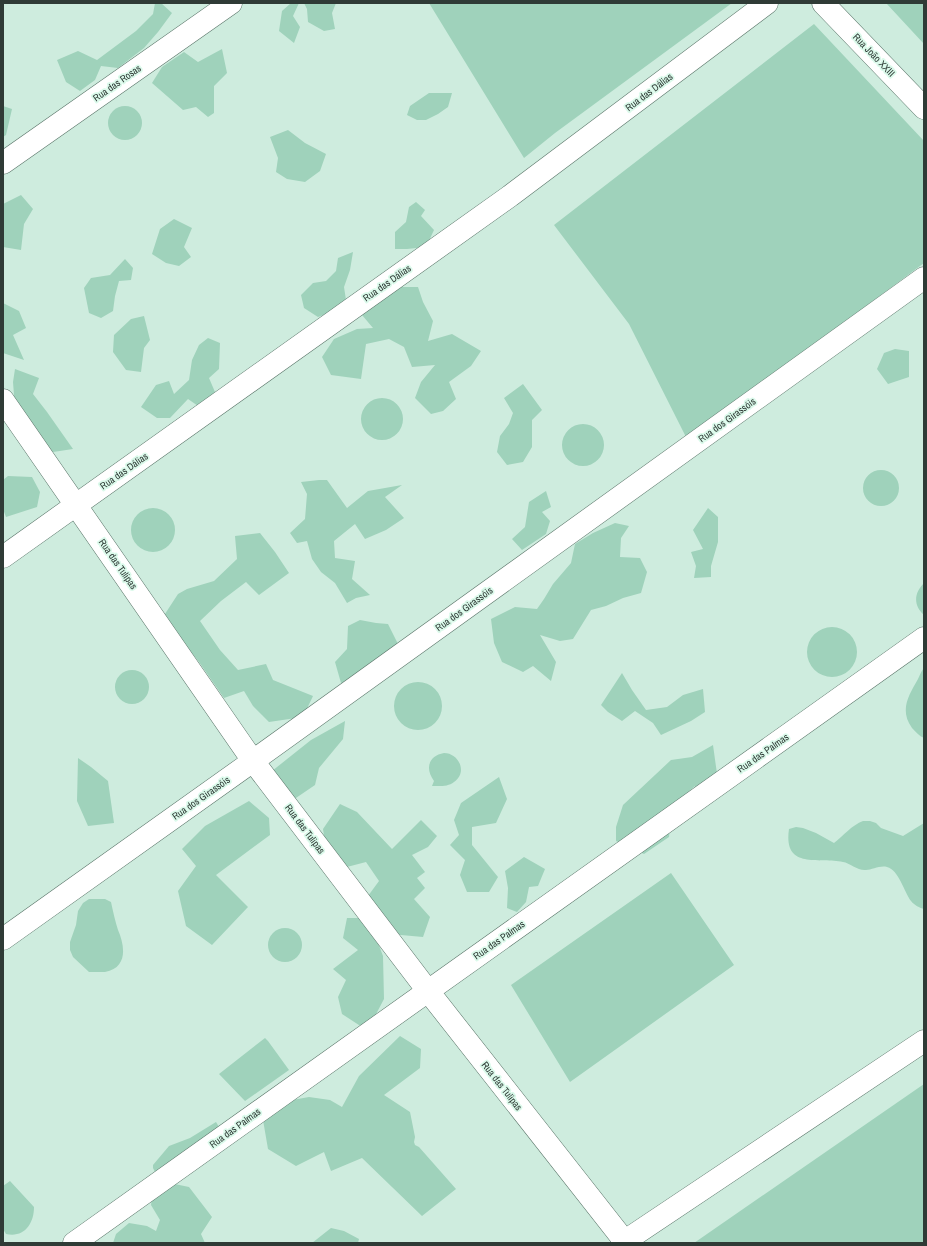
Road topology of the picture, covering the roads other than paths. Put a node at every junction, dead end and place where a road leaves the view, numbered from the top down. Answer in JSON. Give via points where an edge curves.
{"nodes":[{"id":1,"x":231,"y":3,"type":"edge"},
{"id":2,"x":767,"y":3,"type":"edge"},
{"id":3,"x":823,"y":3,"type":"edge"},
{"id":4,"x":924,"y":108,"type":"edge"},
{"id":5,"x":3,"y":163,"type":"edge"},
{"id":6,"x":924,"y":278,"type":"edge"},
{"id":7,"x":3,"y":400,"type":"edge"},
{"id":8,"x":76,"y":505,"type":"junction"},
{"id":9,"x":3,"y":557,"type":"edge"},
{"id":10,"x":924,"y":638,"type":"edge"},
{"id":11,"x":253,"y":760,"type":"junction"},
{"id":12,"x":3,"y":939,"type":"edge"},
{"id":13,"x":428,"y":991,"type":"junction"},
{"id":14,"x":924,"y":1041,"type":"edge"},
{"id":15,"x":624,"y":1242,"type":"edge"},
{"id":16,"x":74,"y":1243,"type":"edge"}],
"edges":[{"from":1,"to":5,"type":"street","name":"Rua das Rosas"},
{"from":2,"to":8,"type":"street","name":"Rua das Dálias","via":[[510,196]]},
{"from":3,"to":4,"type":"street","name":"Rua João XXIII"},
{"from":6,"to":11,"type":"street","name":"Rua dos Girassóis"},
{"from":7,"to":8,"type":"street","name":"Rua das Tulipas"},
{"from":8,"to":9,"type":"street","name":"Rua das Dálias"},
{"from":8,"to":11,"type":"street","name":"Rua das Tulipas"},
{"from":10,"to":13,"type":"street","name":"Rua das Palmas"},
{"from":11,"to":12,"type":"street","name":"Rua dos Girassóis"},
{"from":11,"to":13,"type":"street","name":"Rua das Tulipas"},
{"from":13,"to":15,"type":"street","name":"Rua das Tulipas"},
{"from":13,"to":16,"type":"street","name":"Rua das Palmas"},
{"from":14,"to":15,"type":"street"}]}
